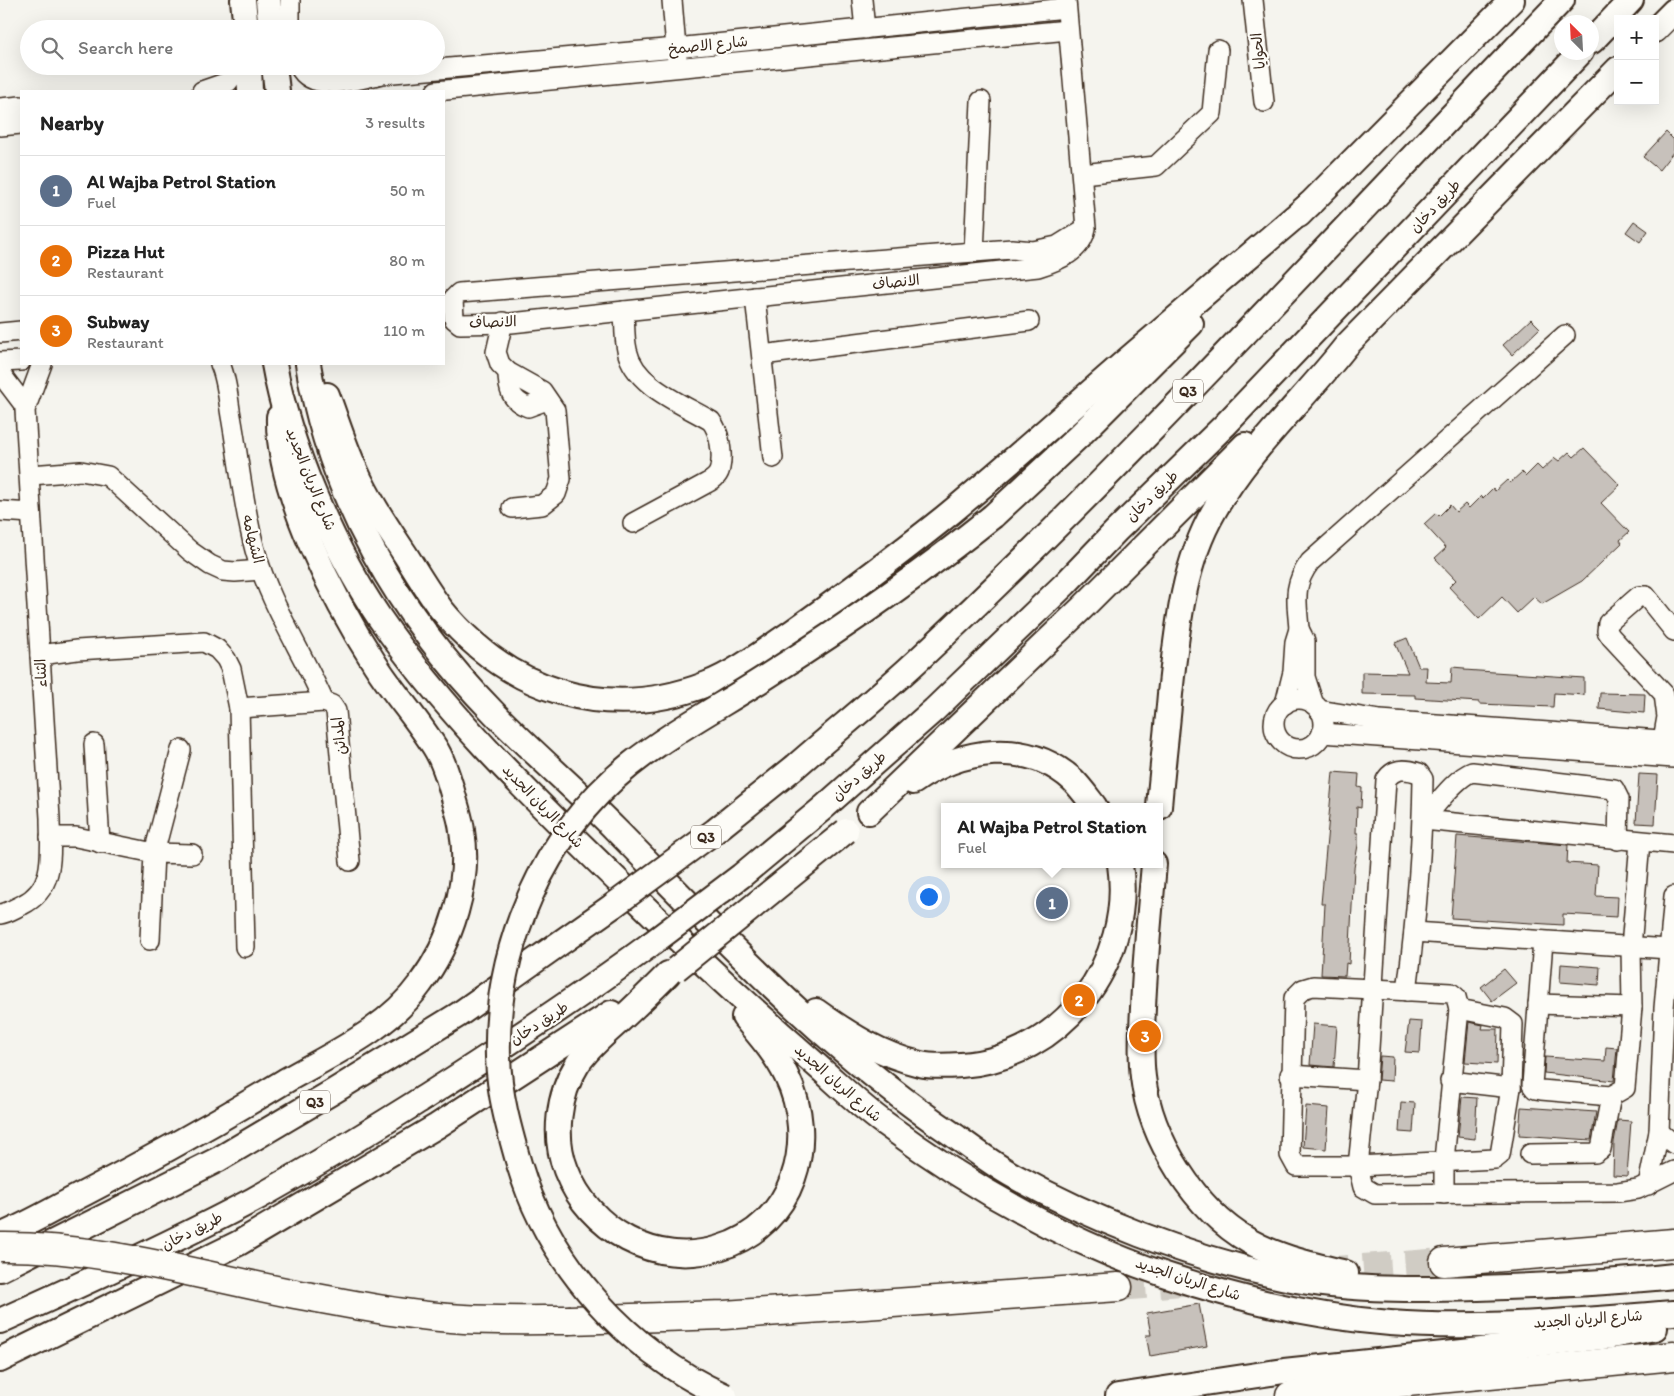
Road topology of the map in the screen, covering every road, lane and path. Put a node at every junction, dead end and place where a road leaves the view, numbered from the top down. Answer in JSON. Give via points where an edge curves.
{"nodes":[{"id":1,"x":243,"y":0,"type":"edge"},
{"id":2,"x":268,"y":0,"type":"edge"},
{"id":3,"x":290,"y":0,"type":"edge"},
{"id":4,"x":672,"y":0,"type":"edge"},
{"id":5,"x":862,"y":0,"type":"edge"},
{"id":6,"x":1253,"y":0,"type":"edge"},
{"id":7,"x":1512,"y":0,"type":"edge"},
{"id":8,"x":1562,"y":0,"type":"edge"},
{"id":9,"x":1631,"y":0,"type":"edge"},
{"id":10,"x":1066,"y":4,"type":"edge"},
{"id":11,"x":1674,"y":11,"type":"edge"},
{"id":12,"x":245,"y":20,"type":"edge"},
{"id":13,"x":269,"y":20,"type":"edge"},
{"id":14,"x":290,"y":20,"type":"edge"},
{"id":15,"x":1659,"y":26,"type":"edge"},
{"id":16,"x":865,"y":29,"type":"junction"},
{"id":17,"x":1068,"y":30,"type":"junction"},
{"id":18,"x":1599,"y":34,"type":"edge"},
{"id":19,"x":1218,"y":50,"type":"dead end"},
{"id":20,"x":677,"y":58,"type":"junction"},
{"id":21,"x":1573,"y":60,"type":"edge"},
{"id":22,"x":445,"y":71,"type":"edge"},
{"id":23,"x":1614,"y":73,"type":"edge"},
{"id":24,"x":233,"y":75,"type":"edge"},
{"id":25,"x":249,"y":75,"type":"edge"},
{"id":26,"x":275,"y":75,"type":"edge"},
{"id":27,"x":304,"y":75,"type":"edge"},
{"id":28,"x":377,"y":75,"type":"edge"},
{"id":29,"x":350,"y":80,"type":"junction"},
{"id":30,"x":211,"y":90,"type":"edge"},
{"id":31,"x":250,"y":90,"type":"edge"},
{"id":32,"x":277,"y":90,"type":"edge"},
{"id":33,"x":369,"y":90,"type":"edge"},
{"id":34,"x":443,"y":90,"type":"edge"},
{"id":35,"x":982,"y":102,"type":"dead end"},
{"id":36,"x":1264,"y":102,"type":"dead end"},
{"id":37,"x":20,"y":106,"type":"edge"},
{"id":38,"x":0,"y":108,"type":"edge"},
{"id":39,"x":20,"y":124,"type":"edge"},
{"id":40,"x":0,"y":126,"type":"edge"},
{"id":41,"x":1082,"y":174,"type":"junction"},
{"id":42,"x":1310,"y":204,"type":"junction"},
{"id":43,"x":1086,"y":228,"type":"junction"},
{"id":44,"x":974,"y":252,"type":"junction"},
{"id":45,"x":756,"y":297,"type":"junction"},
{"id":46,"x":624,"y":311,"type":"junction"},
{"id":47,"x":1029,"y":321,"type":"dead end"},
{"id":48,"x":503,"y":322,"type":"junction"},
{"id":49,"x":20,"y":331,"type":"edge"},
{"id":50,"x":0,"y":334,"type":"edge"},
{"id":51,"x":1566,"y":335,"type":"dead end"},
{"id":52,"x":1346,"y":346,"type":"junction"},
{"id":53,"x":762,"y":355,"type":"junction"},
{"id":54,"x":20,"y":361,"type":"edge"},
{"id":55,"x":0,"y":362,"type":"edge"},
{"id":56,"x":42,"y":365,"type":"edge"},
{"id":57,"x":220,"y":365,"type":"edge"},
{"id":58,"x":274,"y":365,"type":"edge"},
{"id":59,"x":308,"y":365,"type":"edge"},
{"id":60,"x":315,"y":365,"type":"edge"},
{"id":61,"x":0,"y":373,"type":"edge"},
{"id":62,"x":280,"y":398,"type":"junction"},
{"id":63,"x":26,"y":406,"type":"junction"},
{"id":64,"x":773,"y":458,"type":"dead end"},
{"id":65,"x":31,"y":475,"type":"junction"},
{"id":66,"x":512,"y":508,"type":"dead end"},
{"id":67,"x":0,"y":511,"type":"edge"},
{"id":68,"x":31,"y":513,"type":"junction"},
{"id":69,"x":633,"y":523,"type":"dead end"},
{"id":70,"x":261,"y":570,"type":"junction"},
{"id":71,"x":1300,"y":629,"type":"junction"},
{"id":72,"x":1674,"y":631,"type":"edge"},
{"id":73,"x":40,"y":655,"type":"junction"},
{"id":74,"x":1669,"y":688,"type":"edge"},
{"id":75,"x":324,"y":702,"type":"junction"},
{"id":76,"x":1285,"y":704,"type":"junction"},
{"id":77,"x":1317,"y":707,"type":"junction"},
{"id":78,"x":239,"y":708,"type":"junction"},
{"id":79,"x":1322,"y":733,"type":"junction"},
{"id":80,"x":1668,"y":741,"type":"edge"},
{"id":81,"x":94,"y":744,"type":"dead end"},
{"id":82,"x":181,"y":750,"type":"dead end"},
{"id":83,"x":1674,"y":758,"type":"edge"},
{"id":84,"x":1092,"y":803,"type":"edge"},
{"id":85,"x":1159,"y":803,"type":"edge"},
{"id":86,"x":869,"y":812,"type":"junction"},
{"id":87,"x":1423,"y":820,"type":"junction"},
{"id":88,"x":50,"y":837,"type":"junction"},
{"id":89,"x":1618,"y":840,"type":"junction"},
{"id":90,"x":1640,"y":842,"type":"junction"},
{"id":91,"x":100,"y":843,"type":"junction"},
{"id":92,"x":1674,"y":844,"type":"edge"},
{"id":93,"x":154,"y":853,"type":"junction"},
{"id":94,"x":192,"y":854,"type":"dead end"},
{"id":95,"x":350,"y":862,"type":"dead end"},
{"id":96,"x":1120,"y":868,"type":"edge"},
{"id":97,"x":1154,"y":868,"type":"edge"},
{"id":98,"x":1674,"y":896,"type":"edge"},
{"id":99,"x":0,"y":914,"type":"edge"},
{"id":100,"x":1414,"y":932,"type":"junction"},
{"id":101,"x":150,"y":940,"type":"dead end"},
{"id":102,"x":726,"y":941,"type":"junction"},
{"id":103,"x":1543,"y":941,"type":"junction"},
{"id":104,"x":683,"y":945,"type":"junction"},
{"id":105,"x":245,"y":947,"type":"dead end"},
{"id":106,"x":1631,"y":947,"type":"junction"},
{"id":107,"x":1669,"y":949,"type":"junction"},
{"id":108,"x":672,"y":972,"type":"junction"},
{"id":109,"x":1373,"y":989,"type":"junction"},
{"id":110,"x":1407,"y":991,"type":"junction"},
{"id":111,"x":1538,"y":1004,"type":"junction"},
{"id":112,"x":1632,"y":1007,"type":"junction"},
{"id":113,"x":1669,"y":1008,"type":"edge"},
{"id":114,"x":1459,"y":1009,"type":"junction"},
{"id":115,"x":1290,"y":1075,"type":"junction"},
{"id":116,"x":1367,"y":1080,"type":"junction"},
{"id":117,"x":1450,"y":1081,"type":"junction"},
{"id":118,"x":1510,"y":1088,"type":"junction"},
{"id":119,"x":1611,"y":1096,"type":"junction"},
{"id":120,"x":1659,"y":1132,"type":"junction"},
{"id":121,"x":1674,"y":1144,"type":"edge"},
{"id":122,"x":1530,"y":1154,"type":"dead end"},
{"id":123,"x":1444,"y":1160,"type":"junction"},
{"id":124,"x":1358,"y":1166,"type":"junction"},
{"id":125,"x":1674,"y":1171,"type":"edge"},
{"id":126,"x":1648,"y":1185,"type":"junction"},
{"id":127,"x":1444,"y":1194,"type":"junction"},
{"id":128,"x":0,"y":1236,"type":"edge"},
{"id":129,"x":1674,"y":1243,"type":"edge"},
{"id":130,"x":0,"y":1247,"type":"edge"},
{"id":131,"x":1444,"y":1262,"type":"tunnel mouth"},
{"id":132,"x":0,"y":1269,"type":"edge"},
{"id":133,"x":1674,"y":1276,"type":"edge"},
{"id":134,"x":1118,"y":1287,"type":"tunnel mouth"},
{"id":135,"x":1457,"y":1289,"type":"junction"},
{"id":136,"x":1674,"y":1313,"type":"edge"},
{"id":137,"x":0,"y":1321,"type":"edge"},
{"id":138,"x":1674,"y":1324,"type":"edge"},
{"id":139,"x":1674,"y":1356,"type":"edge"},
{"id":140,"x":0,"y":1360,"type":"edge"},
{"id":141,"x":725,"y":1396,"type":"edge"},
{"id":142,"x":1118,"y":1396,"type":"edge"},
{"id":143,"x":1290,"y":1396,"type":"edge"}],
"edges":[{"from":1,"to":12,"type":"main road"},
{"from":2,"to":13,"type":"main road"},
{"from":3,"to":14,"type":"street"},
{"from":4,"to":20,"type":"street"},
{"from":5,"to":16,"type":"street"},
{"from":6,"to":36,"type":"street","name":"الحوايا"},
{"from":7,"to":42,"type":"main road"},
{"from":8,"to":132,"type":"main road","number":"Q3","bridge":true,"via":[[1254,323],[1043,538],[914,663],[796,766],[715,831],[458,1015],[219,1158]]},
{"from":9,"to":18,"type":"main road"},
{"from":10,"to":16,"type":"street","name":"شارع الاصمخ"},
{"from":10,"to":17,"type":"street"},
{"from":11,"to":15,"type":"main road"},
{"from":16,"to":20,"type":"street","name":"شارع الاصمخ"},
{"from":17,"to":20,"type":"street","name":"شارع الاصمخ"},
{"from":17,"to":41,"type":"street"},
{"from":19,"to":41,"type":"street","via":[[1212,113],[1156,166]]},
{"from":20,"to":22,"type":"street","name":"شارع الاصمخ"},
{"from":20,"to":34,"type":"street","name":"شارع الاصمخ"},
{"from":21,"to":137,"type":"main road","name":"طريق دخان","bridge":true,"via":[[1225,425],[1065,584],[934,710],[741,876],[583,995],[367,1134],[142,1257]]},
{"from":23,"to":52,"type":"main road"},
{"from":24,"to":30,"type":"street","via":[[228,82]]},
{"from":25,"to":31,"type":"main road"},
{"from":26,"to":32,"type":"main road"},
{"from":27,"to":29,"type":"street","name":"شارع الاصمخ","via":[[320,82]]},
{"from":28,"to":29,"type":"street","name":"شارع الاصمخ"},
{"from":29,"to":33,"type":"street"},
{"from":35,"to":44,"type":"street"},
{"from":37,"to":38,"type":"street"},
{"from":39,"to":40,"type":"street"},
{"from":41,"to":43,"type":"street"},
{"from":42,"to":60,"type":"main road","via":[[970,496],[832,604],[746,664],[710,683],[672,696],[640,701],[602,701],[550,689],[508,669],[460,630],[425,586],[377,511],[355,469]]},
{"from":42,"to":141,"type":"main road","bridge":true,"via":[[1079,436],[993,516],[913,579],[629,766],[594,800],[541,872],[513,942],[501,1000],[498,1057],[503,1102],[522,1173],[554,1245],[606,1310],[665,1362]]},
{"from":43,"to":44,"type":"street","name":"الانصاف","via":[[1057,246],[1032,251]]},
{"from":43,"to":45,"type":"street","name":"الانصاف","via":[[1084,239],[1069,255],[1038,267]]},
{"from":44,"to":48,"type":"street","name":"الانصاف","via":[[459,292],[453,299],[454,319],[460,324]]},
{"from":45,"to":46,"type":"street","name":"الانصاف"},
{"from":45,"to":53,"type":"street"},
{"from":46,"to":48,"type":"street","name":"الانصاف"},
{"from":46,"to":69,"type":"street","via":[[627,351],[634,368],[646,382],[711,421],[718,430],[720,470],[707,483]]},
{"from":47,"to":53,"type":"street"},
{"from":48,"to":66,"type":"street","via":[[496,352],[500,364],[508,372],[511,393],[519,404],[528,407],[547,400],[555,410],[562,479],[556,494],[542,505]]},
{"from":49,"to":50,"type":"street"},
{"from":51,"to":71,"type":"street","via":[[1310,562],[1299,577],[1297,590]]},
{"from":52,"to":85,"type":"main road","via":[[1230,486],[1213,511],[1197,547],[1178,620]]},
{"from":52,"to":86,"type":"main road","via":[[1082,608]]},
{"from":53,"to":64,"type":"street"},
{"from":54,"to":55,"type":"street"},
{"from":56,"to":63,"type":"street","name":"الثناء"},
{"from":57,"to":70,"type":"street","name":"الشهامه","via":[[246,511]]},
{"from":58,"to":62,"type":"main road"},
{"from":59,"to":102,"type":"main road","name":"شارع الريان الجديد","via":[[313,397],[340,484],[373,553],[421,628],[494,714],[612,825]]},
{"from":61,"to":63,"type":"street"},
{"from":62,"to":104,"type":"main road","name":"شارع الريان الجديد","via":[[330,530],[376,613],[407,656],[451,709],[528,791]]},
{"from":62,"to":128,"type":"main road","via":[[278,440],[286,474],[310,541],[339,604],[376,665],[437,752],[451,788],[463,832],[458,908],[421,983],[402,1005],[370,1031],[185,1141]]},
{"from":63,"to":65,"type":"street","name":"الثناء"},
{"from":65,"to":68,"type":"street","name":"الثناء"},
{"from":65,"to":70,"type":"street","via":[[81,471],[108,476],[190,551],[210,565],[223,571]]},
{"from":67,"to":68,"type":"street"},
{"from":68,"to":73,"type":"street","name":"الثناء"},
{"from":70,"to":75,"type":"street","name":"الشهامه"},
{"from":71,"to":76,"type":"street"},
{"from":71,"to":77,"type":"street","via":[[1305,640],[1304,677]]},
{"from":72,"to":74,"type":"street","via":[[1646,596],[1639,596],[1608,623],[1607,631]]},
{"from":73,"to":78,"type":"street","via":[[204,642],[226,659]]},
{"from":73,"to":88,"type":"street","name":"الثناء"},
{"from":74,"to":80,"type":"street"},
{"from":75,"to":78,"type":"street","name":"المدائن"},
{"from":75,"to":95,"type":"street","name":"المدائن","via":[[336,711]]},
{"from":76,"to":77,"type":"street","via":[[1299,700]]},
{"from":76,"to":79,"type":"street","via":[[1275,716],[1274,723],[1283,744],[1306,748]]},
{"from":77,"to":79,"type":"street","via":[[1324,725]]},
{"from":77,"to":80,"type":"street","via":[[1380,720]]},
{"from":78,"to":105,"type":"street"},
{"from":79,"to":83,"type":"street"},
{"from":81,"to":91,"type":"street"},
{"from":82,"to":93,"type":"street"},
{"from":84,"to":86,"type":"main road","via":[[1074,781],[1055,767],[1035,759],[996,752],[978,753],[939,767]]},
{"from":86,"to":108,"type":"main road","bridge":true},
{"from":87,"to":89,"type":"street"},
{"from":87,"to":89,"type":"street","via":[[1458,782],[1472,772],[1614,789],[1619,799]]},
{"from":87,"to":100,"type":"street"},
{"from":87,"to":109,"type":"street","via":[[1424,779],[1419,773],[1398,770],[1390,774],[1386,780]]},
{"from":88,"to":91,"type":"street","via":[[76,837]]},
{"from":88,"to":99,"type":"street","name":"الثناء","via":[[50,872],[43,887],[31,900]]},
{"from":89,"to":90,"type":"street"},
{"from":90,"to":92,"type":"street"},
{"from":90,"to":106,"type":"street"},
{"from":91,"to":93,"type":"street"},
{"from":93,"to":94,"type":"street"},
{"from":93,"to":101,"type":"street"},
{"from":96,"to":102,"type":"main road","via":[[1122,892],[1117,932],[1097,982],[1062,1025],[1023,1050],[996,1060],[944,1066],[921,1064],[871,1047],[813,1010]]},
{"from":97,"to":135,"type":"main road","via":[[1144,990],[1142,1078],[1150,1109],[1182,1177],[1215,1216],[1249,1241],[1298,1261],[1360,1276]]},
{"from":98,"to":107,"type":"street"},
{"from":100,"to":103,"type":"street"},
{"from":100,"to":110,"type":"street"},
{"from":102,"to":135,"type":"main road","name":"شارع الريان الجديد","via":[[820,1032],[914,1109],[1012,1175],[1107,1221],[1174,1246],[1274,1276],[1363,1289]]},
{"from":103,"to":106,"type":"street"},
{"from":103,"to":111,"type":"street"},
{"from":104,"to":108,"type":"main road","via":[[778,1060],[792,1087],[800,1116],[801,1149],[797,1168],[780,1203],[759,1226],[740,1239],[707,1251],[660,1251],[641,1246],[609,1228],[582,1203],[564,1167],[559,1143],[560,1109],[577,1065],[602,1037]]},
{"from":104,"to":136,"type":"main road","name":"شارع الريان الجديد","via":[[882,1122],[984,1190],[1088,1244],[1164,1274],[1267,1304],[1389,1323],[1516,1324]]},
{"from":106,"to":107,"type":"street"},
{"from":106,"to":112,"type":"street"},
{"from":107,"to":113,"type":"street"},
{"from":108,"to":140,"type":"main road","via":[[437,1126],[263,1229]]},
{"from":109,"to":110,"type":"street"},
{"from":109,"to":115,"type":"street","via":[[1313,986],[1294,998]]},
{"from":109,"to":116,"type":"street"},
{"from":110,"to":114,"type":"street","via":[[1451,992]]},
{"from":111,"to":112,"type":"street"},
{"from":111,"to":119,"type":"street","via":[[1532,1085],[1535,1089]]},
{"from":112,"to":119,"type":"street","via":[[1625,1088]]},
{"from":113,"to":120,"type":"street"},
{"from":114,"to":117,"type":"street"},
{"from":114,"to":118,"type":"street","via":[[1505,1018],[1513,1024]]},
{"from":115,"to":116,"type":"street"},
{"from":115,"to":124,"type":"street","via":[[1292,1162],[1296,1166]]},
{"from":116,"to":124,"type":"street"},
{"from":117,"to":118,"type":"street"},
{"from":117,"to":123,"type":"street"},
{"from":118,"to":123,"type":"street","via":[[1500,1155],[1490,1160]]},
{"from":119,"to":122,"type":"street","via":[[1602,1149],[1595,1153]]},
{"from":120,"to":121,"type":"street"},
{"from":120,"to":126,"type":"street"},
{"from":123,"to":124,"type":"street"},
{"from":123,"to":127,"type":"street"},
{"from":124,"to":127,"type":"street","via":[[1363,1187],[1375,1194]]},
{"from":125,"to":126,"type":"street"},
{"from":126,"to":127,"type":"street","via":[[1618,1192]]},
{"from":129,"to":131,"type":"highway"},
{"from":130,"to":134,"type":"highway","bridge":true,"via":[[63,1251],[167,1266],[294,1294],[464,1319],[570,1320],[724,1315]]},
{"from":133,"to":135,"type":"main road","name":"شارع الريان الجديد","via":[[1595,1284]]},
{"from":138,"to":142,"type":"main road","via":[[1611,1336],[1284,1371]]},
{"from":139,"to":143,"type":"highway"}]}
